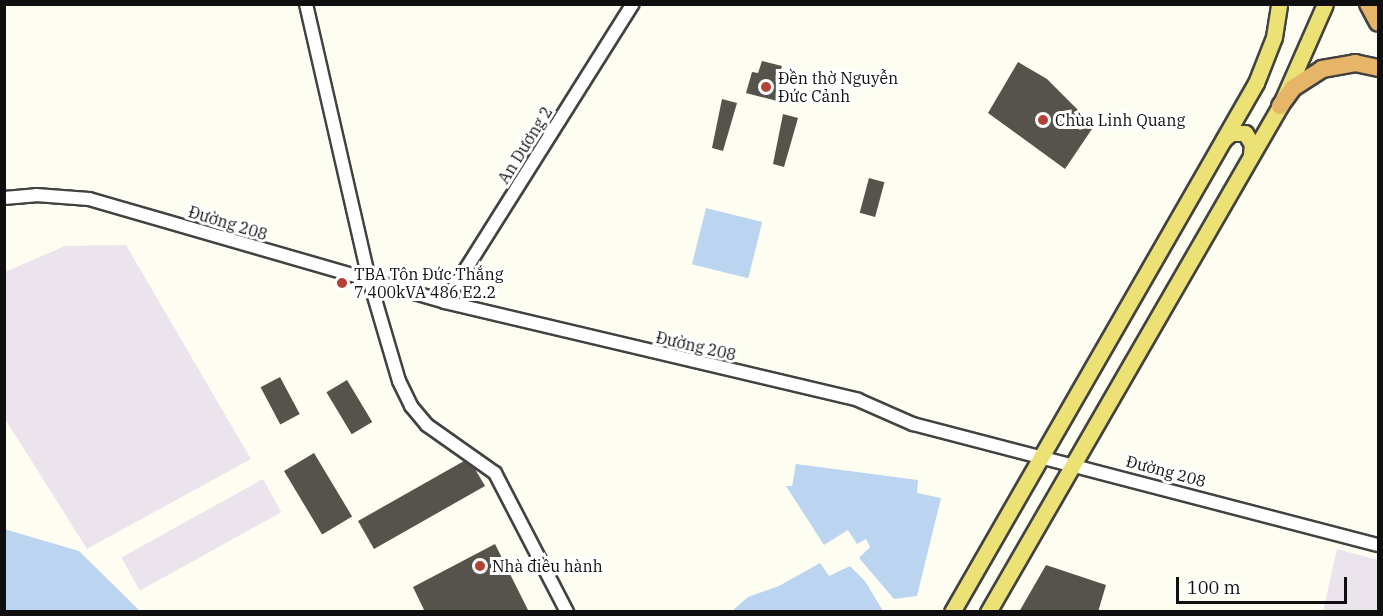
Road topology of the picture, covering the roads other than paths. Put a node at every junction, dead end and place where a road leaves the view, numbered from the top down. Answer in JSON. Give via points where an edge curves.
{"nodes":[{"id":1,"x":306,"y":4,"type":"edge"},
{"id":2,"x":633,"y":4,"type":"edge"},
{"id":3,"x":1279,"y":4,"type":"edge"},
{"id":4,"x":1325,"y":4,"type":"edge"},
{"id":5,"x":1368,"y":4,"type":"edge"},
{"id":6,"x":1378,"y":23,"type":"edge"},
{"id":7,"x":1378,"y":68,"type":"edge"},
{"id":8,"x":1280,"y":106,"type":"junction"},
{"id":9,"x":1224,"y":139,"type":"junction"},
{"id":10,"x":1251,"y":154,"type":"junction"},
{"id":11,"x":4,"y":198,"type":"edge"},
{"id":12,"x":369,"y":279,"type":"junction"},
{"id":13,"x":445,"y":302,"type":"junction"},
{"id":14,"x":1042,"y":454,"type":"junction"},
{"id":15,"x":1074,"y":464,"type":"junction"},
{"id":16,"x":1378,"y":545,"type":"edge"},
{"id":17,"x":567,"y":612,"type":"edge"},
{"id":18,"x":952,"y":612,"type":"edge"},
{"id":19,"x":988,"y":612,"type":"edge"}],
"edges":[{"from":1,"to":12,"type":"street"},
{"from":2,"to":13,"type":"street","name":"An Dương 2"},
{"from":3,"to":9,"type":"main road","via":[[1263,68]]},
{"from":4,"to":8,"type":"main road"},
{"from":5,"to":6,"type":"highway"},
{"from":7,"to":8,"type":"highway","via":[[1355,63],[1322,69],[1302,80]]},
{"from":8,"to":10,"type":"main road"},
{"from":9,"to":10,"type":"main road","via":[[1231,133],[1245,133],[1252,144]]},
{"from":9,"to":14,"type":"main road"},
{"from":10,"to":15,"type":"main road"},
{"from":11,"to":12,"type":"street","name":"Đường 208","via":[[36,195],[88,199]]},
{"from":12,"to":13,"type":"street","name":"Đường 208"},
{"from":12,"to":17,"type":"street","via":[[399,381],[411,406],[449,443],[495,473]]},
{"from":13,"to":14,"type":"street","name":"Đường 208","via":[[858,400],[913,424]]},
{"from":14,"to":15,"type":"street","name":"Đường 208"},
{"from":14,"to":18,"type":"main road"},
{"from":15,"to":16,"type":"street","name":"Đường 208"},
{"from":15,"to":19,"type":"main road"}]}
